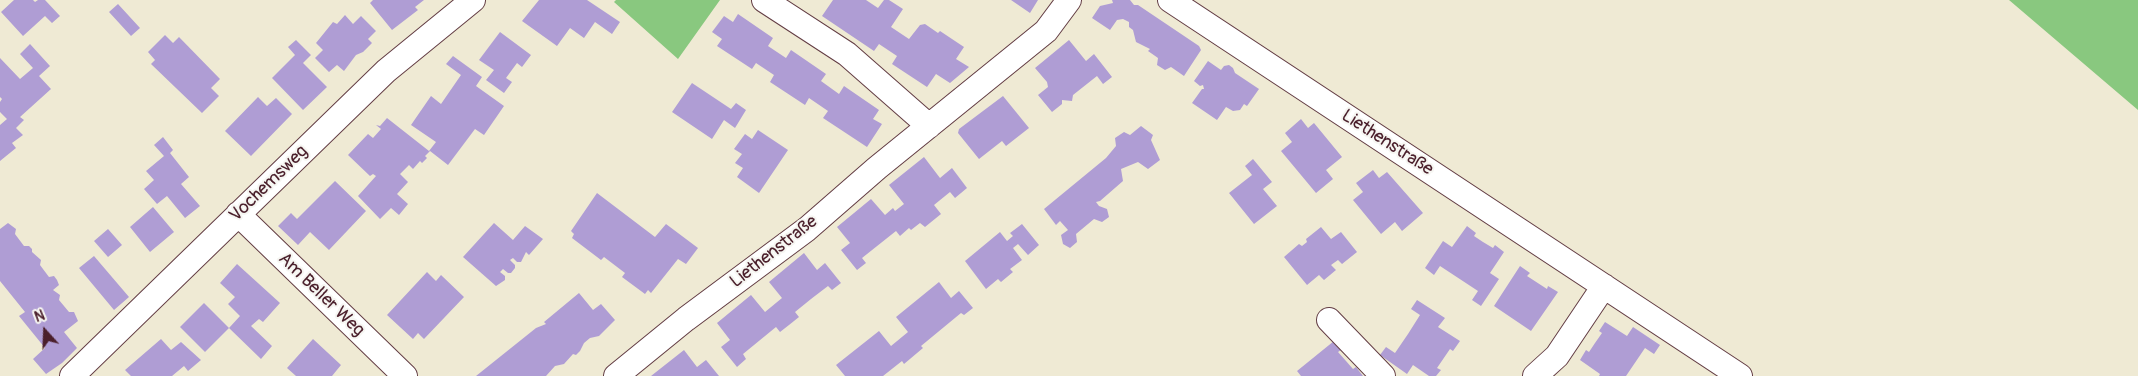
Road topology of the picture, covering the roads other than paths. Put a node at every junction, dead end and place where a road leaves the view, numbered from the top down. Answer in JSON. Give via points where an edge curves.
{"nodes":[{"id":1,"x":473,"y":0,"type":"edge"},
{"id":2,"x":764,"y":0,"type":"edge"},
{"id":3,"x":1069,"y":0,"type":"edge"},
{"id":4,"x":1170,"y":0,"type":"edge"},
{"id":5,"x":929,"y":126,"type":"junction"},
{"id":6,"x":238,"y":214,"type":"junction"},
{"id":7,"x":1604,"y":286,"type":"junction"},
{"id":8,"x":1329,"y":320,"type":"dead end"},
{"id":9,"x":72,"y":376,"type":"edge"},
{"id":10,"x":405,"y":376,"type":"edge"},
{"id":11,"x":616,"y":376,"type":"edge"},
{"id":12,"x":1383,"y":376,"type":"edge"},
{"id":13,"x":1534,"y":376,"type":"edge"},
{"id":14,"x":1740,"y":376,"type":"edge"}],
"edges":[{"from":1,"to":6,"type":"street","name":"Vochemsweg","via":[[386,71]]},
{"from":2,"to":5,"type":"street","via":[[847,54]]},
{"from":3,"to":5,"type":"street","name":"Liethenstraße","via":[[1046,32]]},
{"from":4,"to":7,"type":"street","name":"Liethenstraße"},
{"from":5,"to":11,"type":"street","name":"Liethenstraße","via":[[807,228]]},
{"from":6,"to":9,"type":"street","name":"Vochemsweg"},
{"from":6,"to":10,"type":"street","name":"Am Beller Weg"},
{"from":7,"to":13,"type":"street","via":[[1557,356]]},
{"from":7,"to":14,"type":"street","name":"Liethenstraße"},
{"from":8,"to":12,"type":"street"}]}
